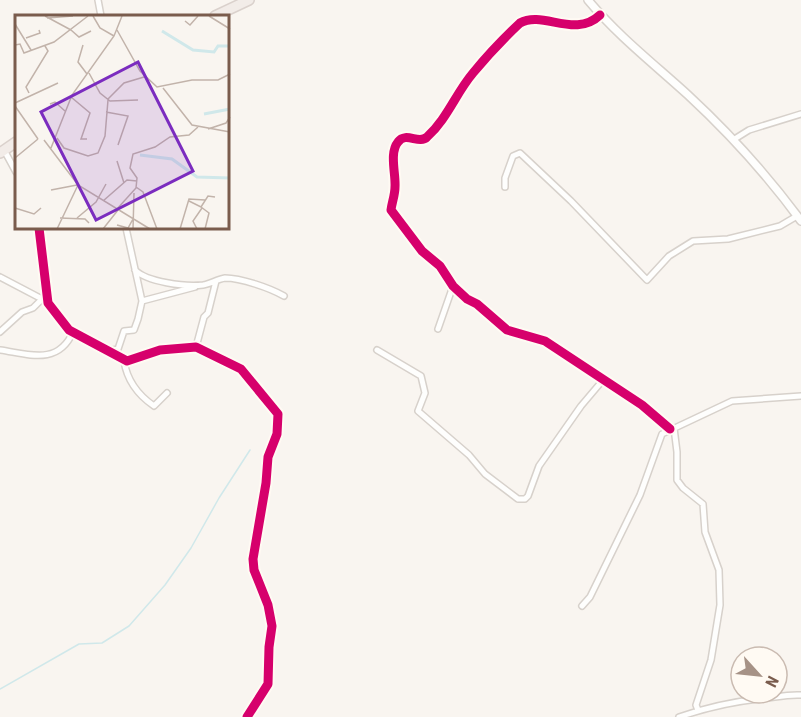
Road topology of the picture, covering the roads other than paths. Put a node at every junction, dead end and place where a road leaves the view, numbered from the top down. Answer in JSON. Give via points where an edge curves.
{"nodes":[{"id":1,"x":98,"y":0,"type":"edge"},
{"id":2,"x":249,"y":0,"type":"edge"},
{"id":3,"x":588,"y":0,"type":"edge"},
{"id":4,"x":101,"y":15,"type":"edge"},
{"id":5,"x":217,"y":15,"type":"edge"},
{"id":6,"x":600,"y":15,"type":"junction"},
{"id":7,"x":801,"y":114,"type":"edge"},
{"id":8,"x":733,"y":140,"type":"junction"},
{"id":9,"x":15,"y":143,"type":"edge"},
{"id":10,"x":2,"y":152,"type":"edge"},
{"id":11,"x":15,"y":171,"type":"edge"},
{"id":12,"x":505,"y":187,"type":"dead end"},
{"id":13,"x":799,"y":219,"type":"edge"},
{"id":14,"x":39,"y":230,"type":"edge"},
{"id":15,"x":126,"y":230,"type":"edge"},
{"id":16,"x":135,"y":270,"type":"junction"},
{"id":17,"x":0,"y":277,"type":"edge"},
{"id":18,"x":216,"y":281,"type":"junction"},
{"id":19,"x":204,"y":285,"type":"junction"},
{"id":20,"x":453,"y":286,"type":"junction"},
{"id":21,"x":284,"y":296,"type":"dead end"},
{"id":22,"x":44,"y":299,"type":"junction"},
{"id":23,"x":142,"y":301,"type":"junction"},
{"id":24,"x":2,"y":324,"type":"edge"},
{"id":25,"x":438,"y":329,"type":"dead end"},
{"id":26,"x":0,"y":332,"type":"edge"},
{"id":27,"x":73,"y":332,"type":"junction"},
{"id":28,"x":196,"y":347,"type":"junction"},
{"id":29,"x":0,"y":350,"type":"edge"},
{"id":30,"x":377,"y":350,"type":"dead end"},
{"id":31,"x":107,"y":351,"type":"junction"},
{"id":32,"x":124,"y":361,"type":"junction"},
{"id":33,"x":603,"y":380,"type":"junction"},
{"id":34,"x":167,"y":393,"type":"dead end"},
{"id":35,"x":801,"y":396,"type":"edge"},
{"id":36,"x":672,"y":428,"type":"junction"},
{"id":37,"x":582,"y":606,"type":"dead end"},
{"id":38,"x":801,"y":695,"type":"edge"},
{"id":39,"x":698,"y":710,"type":"junction"},
{"id":40,"x":247,"y":717,"type":"edge"},
{"id":41,"x":679,"y":717,"type":"edge"}],
"edges":[{"from":1,"to":4,"type":"street"},
{"from":2,"to":5,"type":"highway"},
{"from":3,"to":6,"type":"street"},
{"from":6,"to":8,"type":"street"},
{"from":6,"to":20,"type":"street","via":[[583,24],[534,20],[520,23],[472,74],[451,109],[427,137],[405,137],[396,145],[393,214]]},
{"from":7,"to":8,"type":"street","via":[[749,130]]},
{"from":8,"to":13,"type":"street"},
{"from":9,"to":10,"type":"highway"},
{"from":10,"to":11,"type":"street"},
{"from":12,"to":13,"type":"street","via":[[513,156],[520,153],[647,280],[669,256],[693,241],[728,239]]},
{"from":14,"to":22,"type":"street"},
{"from":15,"to":16,"type":"street"},
{"from":16,"to":19,"type":"street","via":[[145,277]]},
{"from":16,"to":23,"type":"street"},
{"from":17,"to":22,"type":"street"},
{"from":18,"to":19,"type":"street"},
{"from":18,"to":21,"type":"street","via":[[227,278]]},
{"from":18,"to":28,"type":"street"},
{"from":19,"to":23,"type":"street"},
{"from":20,"to":25,"type":"street"},
{"from":20,"to":33,"type":"street","via":[[507,330],[545,341]]},
{"from":22,"to":24,"type":"street"},
{"from":22,"to":27,"type":"street"},
{"from":23,"to":31,"type":"street","via":[[134,330],[124,331],[118,349]]},
{"from":24,"to":26,"type":"street"},
{"from":27,"to":29,"type":"street","via":[[64,347],[51,354],[24,355]]},
{"from":27,"to":31,"type":"street"},
{"from":28,"to":32,"type":"street","via":[[168,349]]},
{"from":28,"to":40,"type":"street","via":[[241,369],[279,417],[268,457],[253,559],[272,626],[269,679]]},
{"from":30,"to":33,"type":"street","via":[[421,376],[425,393],[418,411],[485,474],[518,499],[528,496],[539,466]]},
{"from":31,"to":32,"type":"street"},
{"from":32,"to":34,"type":"street","via":[[131,382],[146,401],[154,406]]},
{"from":33,"to":36,"type":"street"},
{"from":35,"to":36,"type":"street","via":[[732,401]]},
{"from":36,"to":37,"type":"street","via":[[662,434],[639,495],[590,597]]},
{"from":36,"to":39,"type":"street","via":[[677,480],[703,504],[705,532],[720,570],[718,619],[710,664],[696,705]]},
{"from":38,"to":39,"type":"street","via":[[743,700]]},
{"from":39,"to":41,"type":"street"}]}
